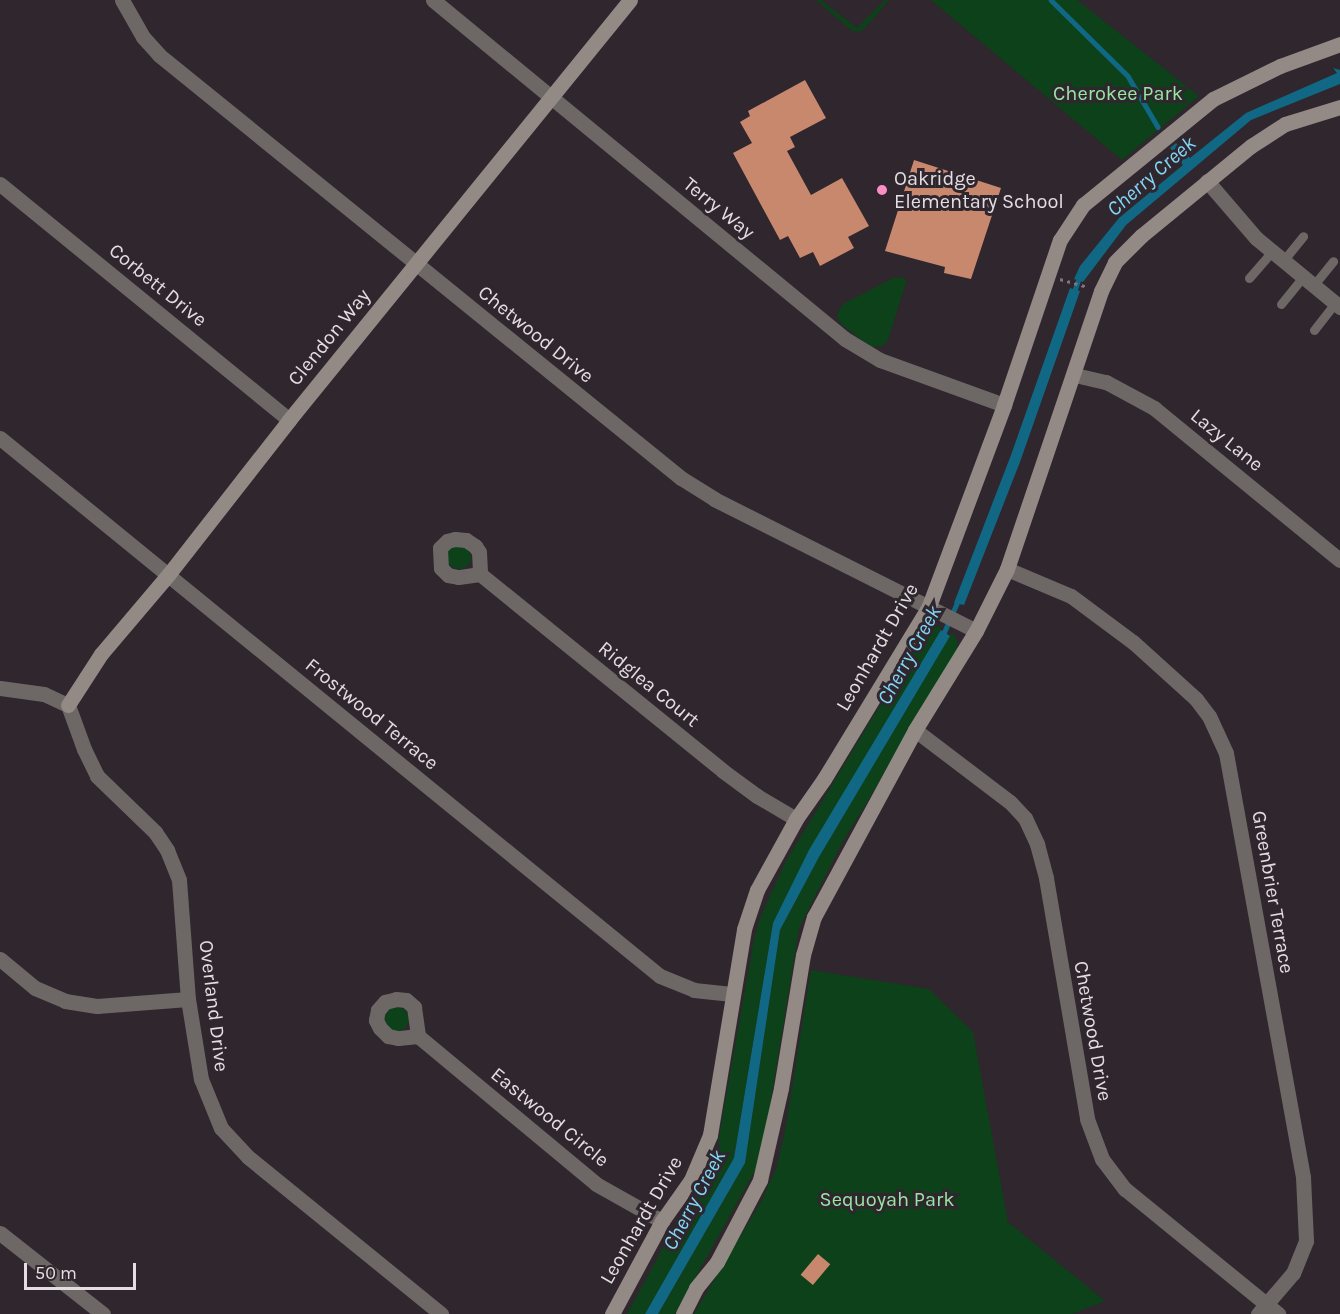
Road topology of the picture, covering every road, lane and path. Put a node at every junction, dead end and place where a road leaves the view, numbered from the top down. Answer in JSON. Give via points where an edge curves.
{"nodes":[{"id":1,"x":122,"y":0,"type":"edge"},
{"id":2,"x":433,"y":0,"type":"edge"},
{"id":3,"x":630,"y":0,"type":"edge"},
{"id":4,"x":1339,"y":46,"type":"edge"},
{"id":5,"x":552,"y":97,"type":"junction"},
{"id":6,"x":1340,"y":107,"type":"edge"},
{"id":7,"x":1208,"y":181,"type":"junction"},
{"id":8,"x":0,"y":183,"type":"edge"},
{"id":9,"x":1303,"y":236,"type":"dead end"},
{"id":10,"x":1277,"y":256,"type":"junction"},
{"id":11,"x":1333,"y":261,"type":"dead end"},
{"id":12,"x":415,"y":264,"type":"junction"},
{"id":13,"x":1047,"y":275,"type":"junction"},
{"id":14,"x":1249,"y":278,"type":"dead end"},
{"id":15,"x":1308,"y":281,"type":"junction"},
{"id":16,"x":1101,"y":291,"type":"junction"},
{"id":17,"x":1281,"y":304,"type":"dead end"},
{"id":18,"x":1337,"y":305,"type":"edge"},
{"id":19,"x":1314,"y":330,"type":"dead end"},
{"id":20,"x":1075,"y":375,"type":"junction"},
{"id":21,"x":1004,"y":405,"type":"junction"},
{"id":22,"x":289,"y":420,"type":"junction"},
{"id":23,"x":0,"y":438,"type":"edge"},
{"id":24,"x":1340,"y":560,"type":"edge"},
{"id":25,"x":1007,"y":569,"type":"junction"},
{"id":26,"x":480,"y":574,"type":"dead end"},
{"id":27,"x":168,"y":575,"type":"junction"},
{"id":28,"x":928,"y":606,"type":"junction"},
{"id":29,"x":976,"y":631,"type":"junction"},
{"id":30,"x":0,"y":688,"type":"edge"},
{"id":31,"x":68,"y":705,"type":"junction"},
{"id":32,"x":915,"y":730,"type":"junction"},
{"id":33,"x":796,"y":819,"type":"junction"},
{"id":34,"x":0,"y":959,"type":"edge"},
{"id":35,"x":732,"y":994,"type":"junction"},
{"id":36,"x":188,"y":999,"type":"junction"},
{"id":37,"x":418,"y":1035,"type":"dead end"},
{"id":38,"x":662,"y":1221,"type":"junction"},
{"id":39,"x":0,"y":1233,"type":"edge"},
{"id":40,"x":1267,"y":1311,"type":"edge"},
{"id":41,"x":103,"y":1314,"type":"edge"},
{"id":42,"x":441,"y":1314,"type":"edge"},
{"id":43,"x":612,"y":1314,"type":"edge"},
{"id":44,"x":682,"y":1314,"type":"edge"}],
"edges":[{"from":1,"to":12,"type":"street","name":"Chetwood Drive","via":[[142,37],[159,55]]},
{"from":2,"to":5,"type":"street","name":"Terry Way"},
{"from":3,"to":5,"type":"street","name":"Clendon Way"},
{"from":4,"to":13,"type":"street","name":"Leonhardt Drive","via":[[1280,66],[1213,99],[1083,205],[1060,240]]},
{"from":5,"to":12,"type":"street","name":"Clendon Way"},
{"from":5,"to":21,"type":"street","name":"Terry Way","via":[[845,339],[880,360]]},
{"from":6,"to":7,"type":"street","via":[[1285,124]]},
{"from":7,"to":10,"type":"street","via":[[1256,238]]},
{"from":7,"to":16,"type":"street","via":[[1115,262]]},
{"from":8,"to":22,"type":"street","name":"Corbett Drive"},
{"from":9,"to":10,"type":"lane"},
{"from":10,"to":14,"type":"lane"},
{"from":10,"to":15,"type":"street"},
{"from":11,"to":15,"type":"lane"},
{"from":12,"to":22,"type":"street","name":"Clendon Way"},
{"from":12,"to":28,"type":"street","name":"Chetwood Drive","via":[[681,477],[714,499]]},
{"from":13,"to":16,"type":"path"},
{"from":13,"to":21,"type":"street","name":"Leonhardt Drive"},
{"from":15,"to":17,"type":"lane"},
{"from":15,"to":18,"type":"street"},
{"from":16,"to":20,"type":"street"},
{"from":18,"to":19,"type":"lane"},
{"from":20,"to":24,"type":"street","name":"Lazy Lane","via":[[1106,382],[1154,408]]},
{"from":20,"to":25,"type":"street"},
{"from":21,"to":28,"type":"street","name":"Leonhardt Drive"},
{"from":22,"to":27,"type":"street","name":"Clendon Way"},
{"from":23,"to":27,"type":"street","name":"Frostwood Terrace"},
{"from":25,"to":29,"type":"street"},
{"from":25,"to":40,"type":"street","name":"Greenbrier Terrace","via":[[1071,596],[1133,642],[1196,699],[1209,716],[1226,753],[1303,1177],[1306,1241],[1293,1273]]},
{"from":26,"to":33,"type":"street","name":"Ridglea Court","via":[[723,771]]},
{"from":27,"to":31,"type":"street","name":"Clendon Way","via":[[101,654]]},
{"from":27,"to":35,"type":"street","name":"Frostwood Terrace","via":[[660,976],[694,990]]},
{"from":28,"to":29,"type":"street","name":"Chetwood Drive"},
{"from":28,"to":33,"type":"street","name":"Leonhardt Drive"},
{"from":29,"to":32,"type":"street"},
{"from":30,"to":31,"type":"street","via":[[44,694]]},
{"from":31,"to":36,"type":"street","name":"Overland Drive","via":[[97,776],[155,832],[167,850],[181,891]]},
{"from":32,"to":40,"type":"street","name":"Chetwood Drive","via":[[1010,802],[1025,818],[1037,844],[1087,1119],[1102,1159],[1125,1189]]},
{"from":32,"to":44,"type":"street","via":[[814,917],[803,955],[781,1088],[760,1180],[717,1262]]},
{"from":33,"to":35,"type":"street","name":"Leonhardt Drive","via":[[757,890],[744,929]]},
{"from":34,"to":36,"type":"street","via":[[35,988],[65,1001],[97,1006]]},
{"from":35,"to":38,"type":"street","name":"Leonhardt Drive","via":[[710,1134],[691,1180]]},
{"from":36,"to":42,"type":"street","name":"Overland Drive","via":[[201,1079],[221,1128],[248,1157]]},
{"from":37,"to":38,"type":"street","name":"Eastwood Circle","via":[[596,1184]]},
{"from":38,"to":43,"type":"street","name":"Leonhardt Drive"},
{"from":39,"to":41,"type":"street"}]}
